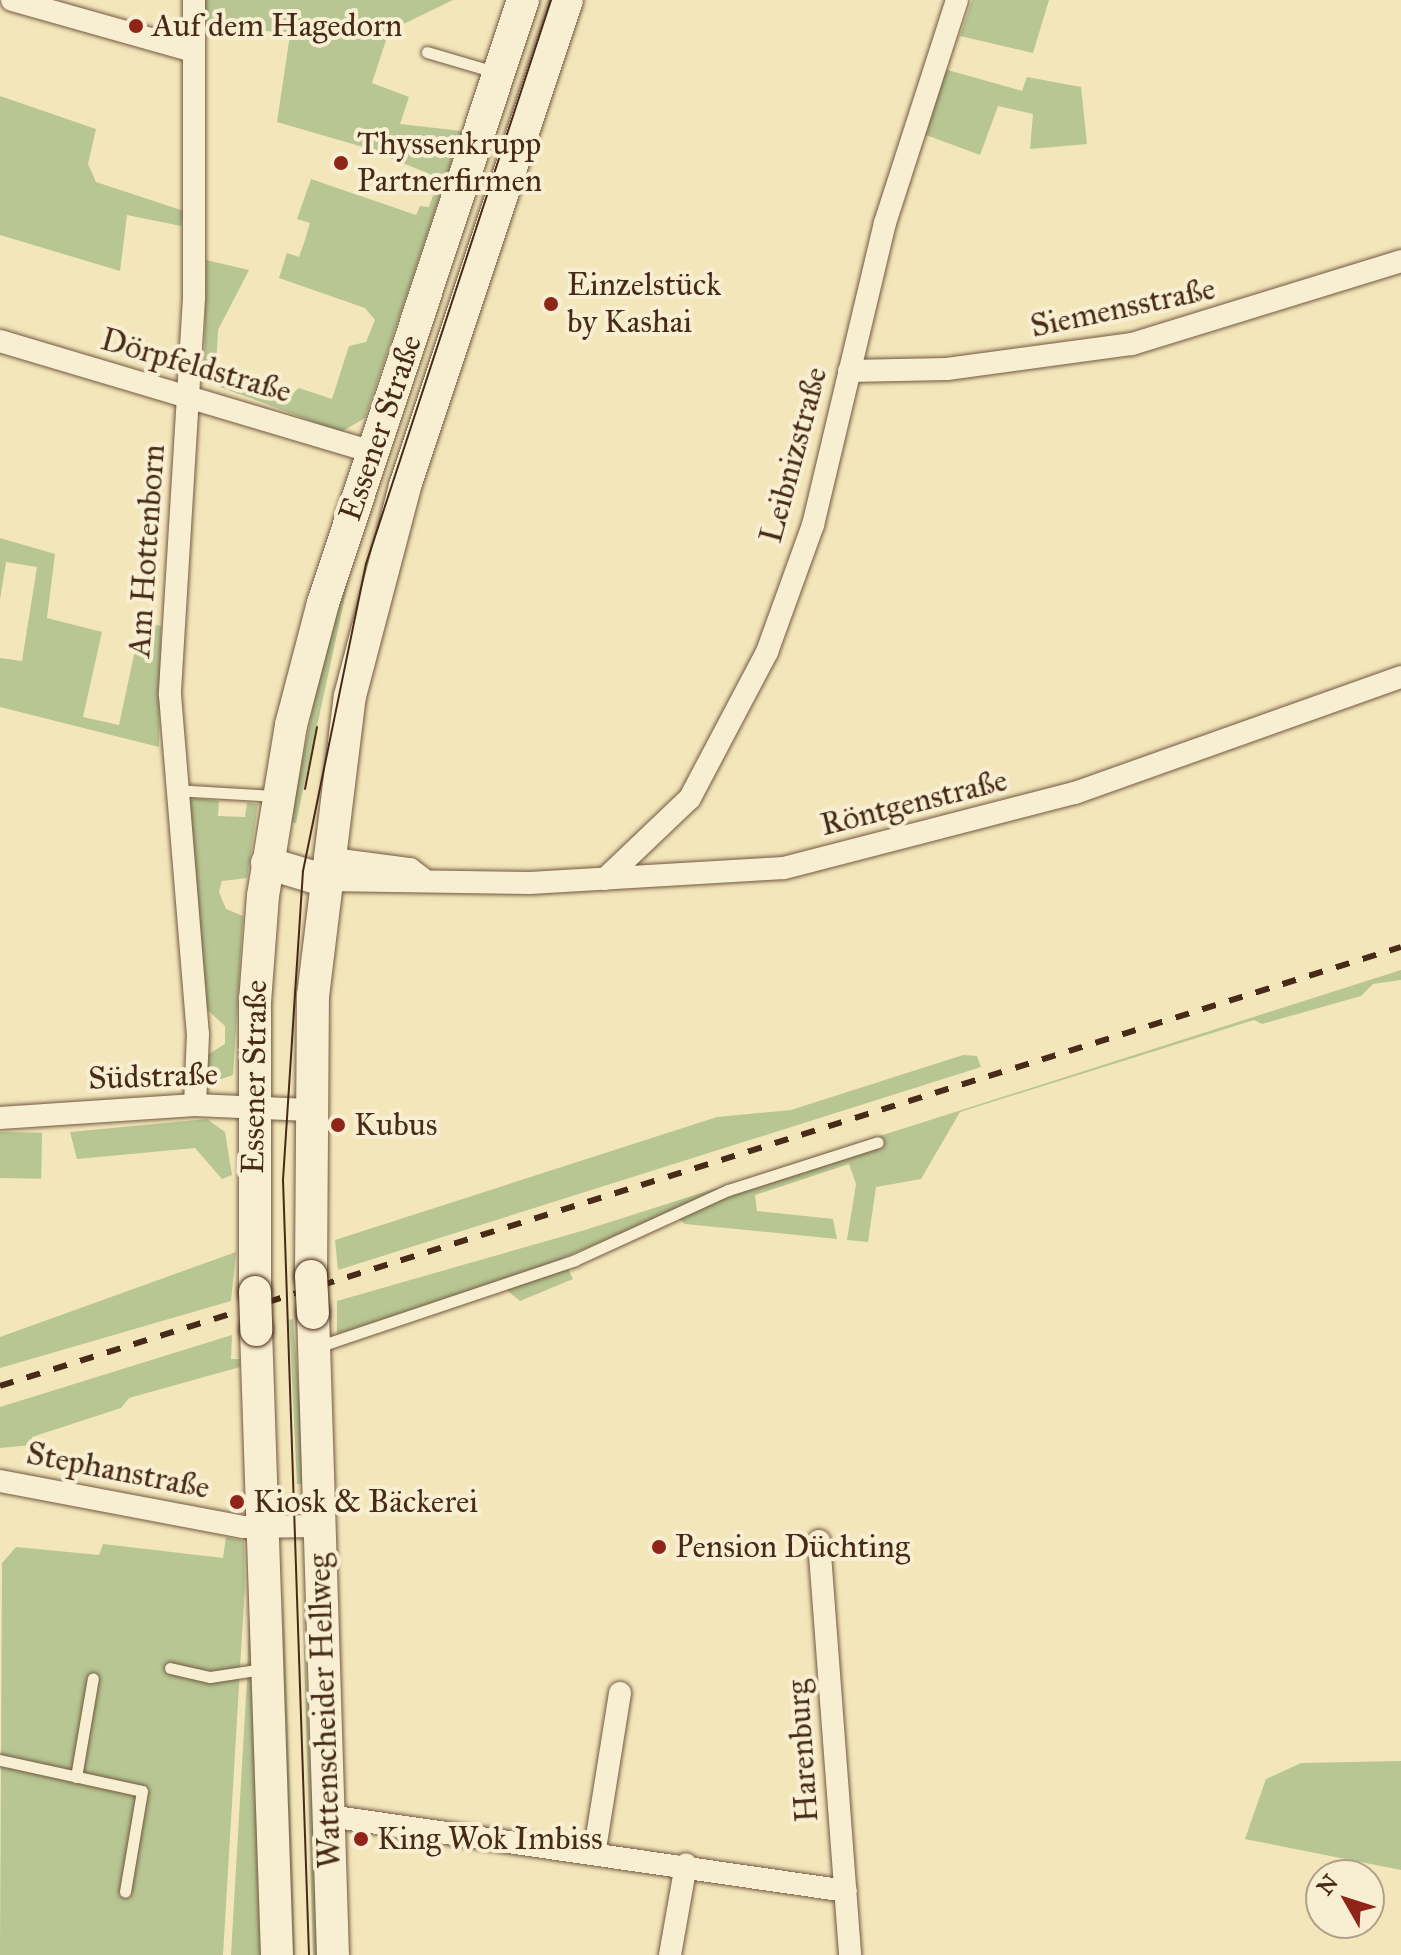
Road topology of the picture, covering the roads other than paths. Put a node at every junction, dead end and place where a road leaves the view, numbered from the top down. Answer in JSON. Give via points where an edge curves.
{"nodes":[{"id":1,"x":12,"y":0,"type":"edge"},
{"id":2,"x":194,"y":0,"type":"edge"},
{"id":3,"x":523,"y":0,"type":"edge"},
{"id":4,"x":567,"y":0,"type":"edge"},
{"id":5,"x":957,"y":0,"type":"edge"},
{"id":6,"x":190,"y":50,"type":"junction"},
{"id":7,"x":427,"y":52,"type":"dead end"},
{"id":8,"x":498,"y":73,"type":"junction"},
{"id":9,"x":1401,"y":261,"type":"edge"},
{"id":10,"x":0,"y":341,"type":"edge"},
{"id":11,"x":849,"y":371,"type":"junction"},
{"id":12,"x":189,"y":396,"type":"junction"},
{"id":13,"x":373,"y":452,"type":"junction"},
{"id":14,"x":1401,"y":677,"type":"edge"},
{"id":15,"x":174,"y":790,"type":"junction"},
{"id":16,"x":278,"y":796,"type":"junction"},
{"id":17,"x":267,"y":863,"type":"junction"},
{"id":18,"x":324,"y":869,"type":"junction"},
{"id":19,"x":605,"y":879,"type":"junction"},
{"id":20,"x":194,"y":1095,"type":"junction"},
{"id":21,"x":253,"y":1107,"type":"junction"},
{"id":22,"x":309,"y":1110,"type":"junction"},
{"id":23,"x":0,"y":1118,"type":"edge"},
{"id":24,"x":878,"y":1142,"type":"dead end"},
{"id":25,"x":311,"y":1276,"type":"joint"},
{"id":26,"x":255,"y":1292,"type":"joint"},
{"id":27,"x":313,"y":1348,"type":"junction"},
{"id":28,"x":0,"y":1484,"type":"edge"},
{"id":29,"x":319,"y":1526,"type":"junction"},
{"id":30,"x":261,"y":1528,"type":"junction"},
{"id":31,"x":819,"y":1541,"type":"dead end"},
{"id":32,"x":170,"y":1668,"type":"dead end"},
{"id":33,"x":268,"y":1669,"type":"junction"},
{"id":34,"x":93,"y":1678,"type":"dead end"},
{"id":35,"x":620,"y":1693,"type":"dead end"},
{"id":36,"x":0,"y":1760,"type":"edge"},
{"id":37,"x":76,"y":1777,"type":"junction"},
{"id":38,"x":329,"y":1816,"type":"junction"},
{"id":39,"x":595,"y":1849,"type":"junction"},
{"id":40,"x":686,"y":1864,"type":"junction"},
{"id":41,"x":846,"y":1891,"type":"junction"},
{"id":42,"x":125,"y":1892,"type":"dead end"},
{"id":43,"x":277,"y":1955,"type":"edge"},
{"id":44,"x":333,"y":1955,"type":"edge"},
{"id":45,"x":670,"y":1955,"type":"edge"},
{"id":46,"x":850,"y":1955,"type":"edge"}],
"edges":[{"from":1,"to":6,"type":"street"},
{"from":2,"to":6,"type":"street","name":"Am Hottenborn"},
{"from":3,"to":8,"type":"main road","name":"Essener Straße"},
{"from":4,"to":18,"type":"main road","name":"Essener Straße","via":[[377,582]]},
{"from":5,"to":11,"type":"street","name":"Leibnizstraße","via":[[885,223]]},
{"from":6,"to":12,"type":"street","name":"Am Hottenborn"},
{"from":7,"to":8,"type":"lane"},
{"from":8,"to":13,"type":"main road","name":"Essener Straße"},
{"from":9,"to":11,"type":"street","name":"Siemensstraße","via":[[1132,344],[947,369]]},
{"from":10,"to":12,"type":"street","name":"Dörpfeldstraße"},
{"from":11,"to":19,"type":"street","name":"Leibnizstraße","via":[[813,525],[741,708],[690,798]]},
{"from":12,"to":13,"type":"street","name":"Dörpfeldstraße"},
{"from":12,"to":15,"type":"street","name":"Am Hottenborn","via":[[172,616]]},
{"from":13,"to":16,"type":"main road","name":"Essener Straße","via":[[315,631]]},
{"from":14,"to":19,"type":"street","name":"Röntgenstraße","via":[[1089,789],[876,849],[718,875]]},
{"from":15,"to":16,"type":"lane"},
{"from":15,"to":20,"type":"street","name":"Am Hottenborn","via":[[198,1034]]},
{"from":16,"to":17,"type":"main road","name":"Essener Straße"},
{"from":17,"to":18,"type":"main road"},
{"from":17,"to":21,"type":"main road","name":"Essener Straße"},
{"from":18,"to":19,"type":"street","name":"Röntgenstraße","via":[[409,885],[422,878]]},
{"from":18,"to":22,"type":"main road","name":"Essener Straße"},
{"from":20,"to":21,"type":"street","name":"Südstraße"},
{"from":20,"to":23,"type":"street","name":"Südstraße"},
{"from":21,"to":22,"type":"street","name":"Südstraße"},
{"from":21,"to":26,"type":"main road","name":"Essener Straße"},
{"from":22,"to":25,"type":"main road","name":"Essener Straße"},
{"from":24,"to":27,"type":"lane","via":[[728,1190],[575,1260]]},
{"from":25,"to":27,"type":"main road","name":"Wattenscheider Hellweg","bridge":true},
{"from":26,"to":30,"type":"main road","name":"Wattenscheider Hellweg","bridge":true},
{"from":27,"to":29,"type":"main road","name":"Wattenscheider Hellweg"},
{"from":28,"to":30,"type":"street","name":"Stephanstraße"},
{"from":29,"to":30,"type":"street","name":"Stephanstraße"},
{"from":29,"to":38,"type":"main road","name":"Wattenscheider Hellweg"},
{"from":30,"to":33,"type":"main road","name":"Wattenscheider Hellweg"},
{"from":31,"to":41,"type":"street","name":"Harenburg"},
{"from":32,"to":33,"type":"lane","via":[[210,1677]]},
{"from":33,"to":43,"type":"main road","name":"Wattenscheider Hellweg"},
{"from":34,"to":37,"type":"lane"},
{"from":35,"to":39,"type":"street"},
{"from":36,"to":37,"type":"lane"},
{"from":37,"to":42,"type":"lane","via":[[142,1791]]},
{"from":38,"to":39,"type":"street"},
{"from":38,"to":44,"type":"main road","name":"Wattenscheider Hellweg"},
{"from":39,"to":40,"type":"street"},
{"from":40,"to":41,"type":"street"},
{"from":40,"to":45,"type":"street"},
{"from":41,"to":46,"type":"street","name":"Harenburg"}]}
